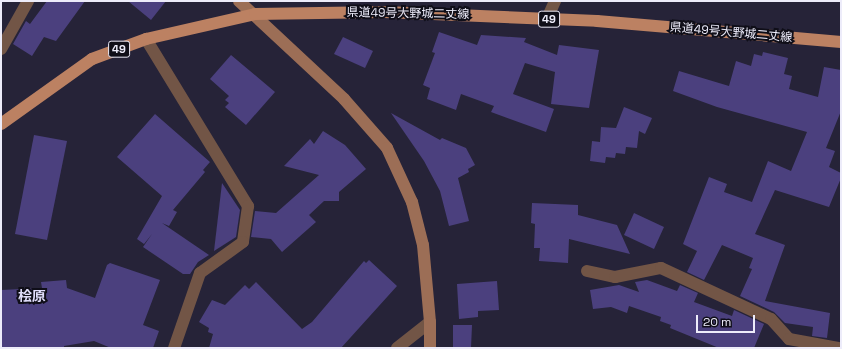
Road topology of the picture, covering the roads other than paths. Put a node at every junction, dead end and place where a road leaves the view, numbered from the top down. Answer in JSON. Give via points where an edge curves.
{"nodes":[{"id":1,"x":28,"y":1,"type":"edge"},
{"id":2,"x":239,"y":1,"type":"edge"},
{"id":3,"x":555,"y":1,"type":"edge"},
{"id":4,"x":255,"y":14,"type":"junction"},
{"id":5,"x":547,"y":19,"type":"junction"},
{"id":6,"x":146,"y":39,"type":"junction"},
{"id":7,"x":841,"y":42,"type":"edge"},
{"id":8,"x":1,"y":49,"type":"edge"},
{"id":9,"x":1,"y":124,"type":"edge"},
{"id":10,"x":587,"y":271,"type":"dead end"},
{"id":11,"x":430,"y":322,"type":"junction"},
{"id":12,"x":174,"y":348,"type":"edge"},
{"id":13,"x":396,"y":348,"type":"edge"},
{"id":14,"x":430,"y":348,"type":"edge"},
{"id":15,"x":838,"y":348,"type":"edge"}],
"edges":[{"from":1,"to":8,"type":"street"},
{"from":2,"to":4,"type":"street"},
{"from":3,"to":5,"type":"street"},
{"from":4,"to":5,"type":"main road","name":"県道49号大野城二丈線","number":"49","via":[[385,12]]},
{"from":4,"to":6,"type":"main road","name":"県道49号大野城二丈線","number":"49"},
{"from":4,"to":11,"type":"street","via":[[344,98],[386,148],[412,202],[423,245]]},
{"from":5,"to":7,"type":"main road","name":"県道49号大野城二丈線","number":"49"},
{"from":6,"to":9,"type":"main road","name":"県道49号大野城二丈線","number":"49","via":[[92,60]]},
{"from":6,"to":12,"type":"street","via":[[248,206],[243,242],[200,273]]},
{"from":10,"to":15,"type":"street","via":[[615,277],[661,268],[771,319],[789,340]]},
{"from":11,"to":13,"type":"street"},
{"from":11,"to":14,"type":"street"}]}
